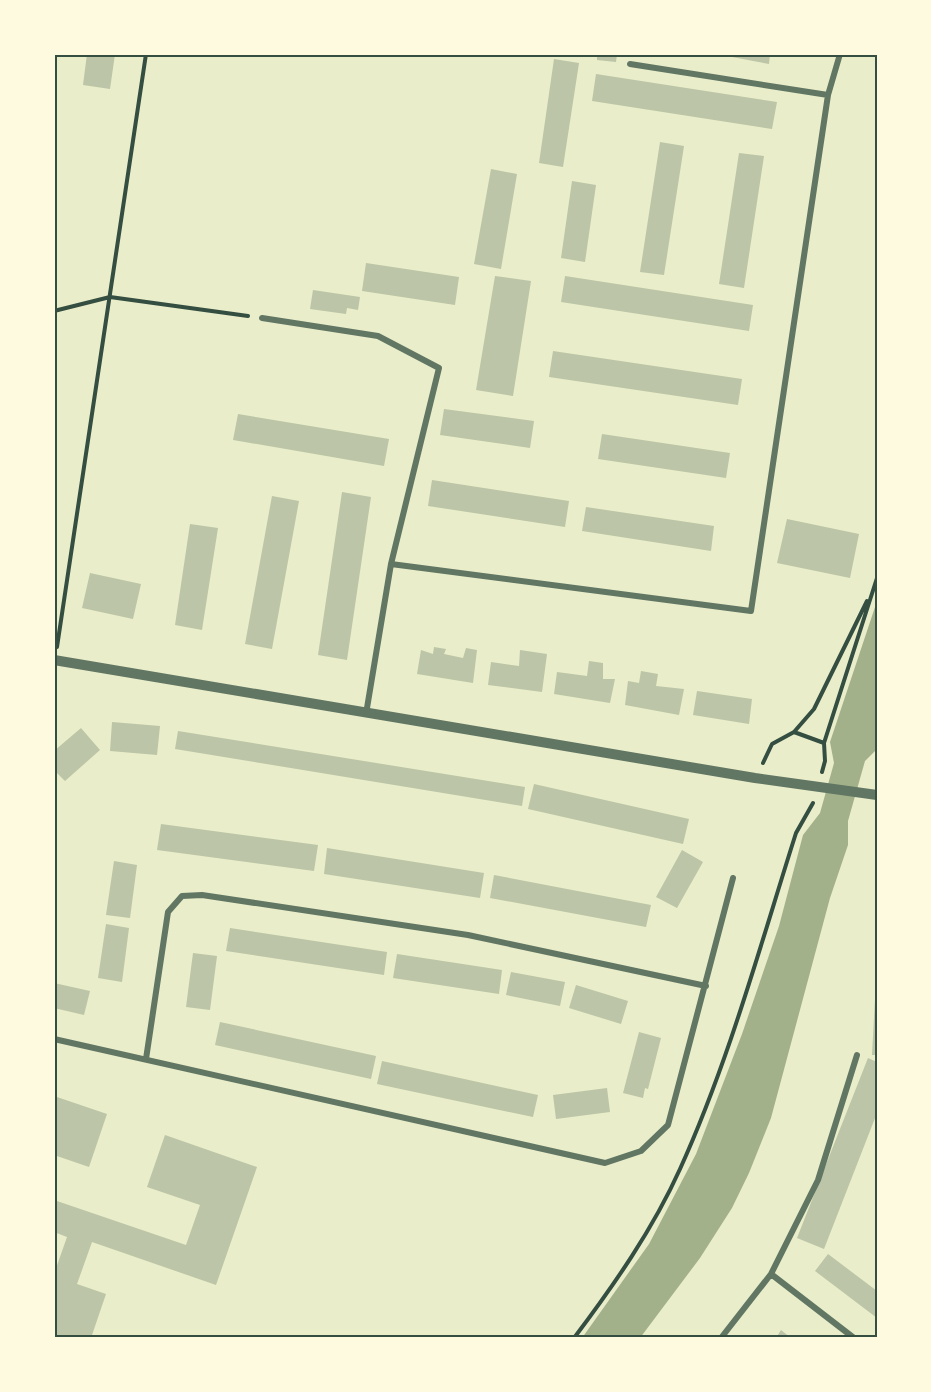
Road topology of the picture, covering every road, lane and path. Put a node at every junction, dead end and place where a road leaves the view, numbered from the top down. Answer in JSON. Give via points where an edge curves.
{"nodes":[{"id":1,"x":146,"y":54,"type":"edge"},
{"id":2,"x":840,"y":54,"type":"edge"},
{"id":3,"x":630,"y":64,"type":"dead end"},
{"id":4,"x":828,"y":95,"type":"junction"},
{"id":5,"x":110,"y":297,"type":"junction"},
{"id":6,"x":54,"y":311,"type":"edge"},
{"id":7,"x":262,"y":318,"type":"joint"},
{"id":8,"x":391,"y":564,"type":"junction"},
{"id":9,"x":877,"y":578,"type":"edge"},
{"id":10,"x":873,"y":590,"type":"junction"},
{"id":11,"x":55,"y":660,"type":"edge"},
{"id":12,"x":366,"y":714,"type":"junction"},
{"id":13,"x":794,"y":732,"type":"junction"},
{"id":14,"x":824,"y":743,"type":"junction"},
{"id":15,"x":755,"y":778,"type":"junction"},
{"id":16,"x":819,"y":782,"type":"dead end"},
{"id":17,"x":816,"y":792,"type":"dead end"},
{"id":18,"x":877,"y":795,"type":"edge"},
{"id":19,"x":733,"y":878,"type":"dead end"},
{"id":20,"x":706,"y":986,"type":"junction"},
{"id":21,"x":54,"y":1039,"type":"edge"},
{"id":22,"x":857,"y":1055,"type":"dead end"},
{"id":23,"x":146,"y":1059,"type":"junction"},
{"id":24,"x":771,"y":1274,"type":"junction"},
{"id":25,"x":574,"y":1338,"type":"edge"},
{"id":26,"x":721,"y":1338,"type":"edge"},
{"id":27,"x":854,"y":1338,"type":"edge"}],
"edges":[{"from":1,"to":5,"type":"path"},
{"from":2,"to":4,"type":"street"},
{"from":3,"to":4,"type":"street"},
{"from":4,"to":8,"type":"street","via":[[751,611]]},
{"from":5,"to":6,"type":"path"},
{"from":5,"to":7,"type":"path"},
{"from":5,"to":11,"type":"path"},
{"from":7,"to":8,"type":"street","via":[[378,336],[439,368]]},
{"from":8,"to":12,"type":"street"},
{"from":9,"to":10,"type":"path"},
{"from":10,"to":13,"type":"path","via":[[814,709]]},
{"from":10,"to":14,"type":"path"},
{"from":11,"to":12,"type":"street"},
{"from":12,"to":15,"type":"street"},
{"from":13,"to":14,"type":"path"},
{"from":13,"to":15,"type":"path","via":[[772,744]]},
{"from":14,"to":16,"type":"path","via":[[825,762]]},
{"from":15,"to":18,"type":"street"},
{"from":17,"to":25,"type":"path","via":[[810,812],[796,833],[712,1092],[679,1170],[639,1247]]},
{"from":19,"to":20,"type":"street"},
{"from":20,"to":23,"type":"street","via":[[668,1125],[641,1151],[605,1162]]},
{"from":20,"to":23,"type":"street","via":[[468,935],[202,895],[182,896],[168,912]]},
{"from":21,"to":23,"type":"street"},
{"from":22,"to":24,"type":"street","via":[[818,1180]]},
{"from":24,"to":26,"type":"street"},
{"from":24,"to":27,"type":"street"}]}
